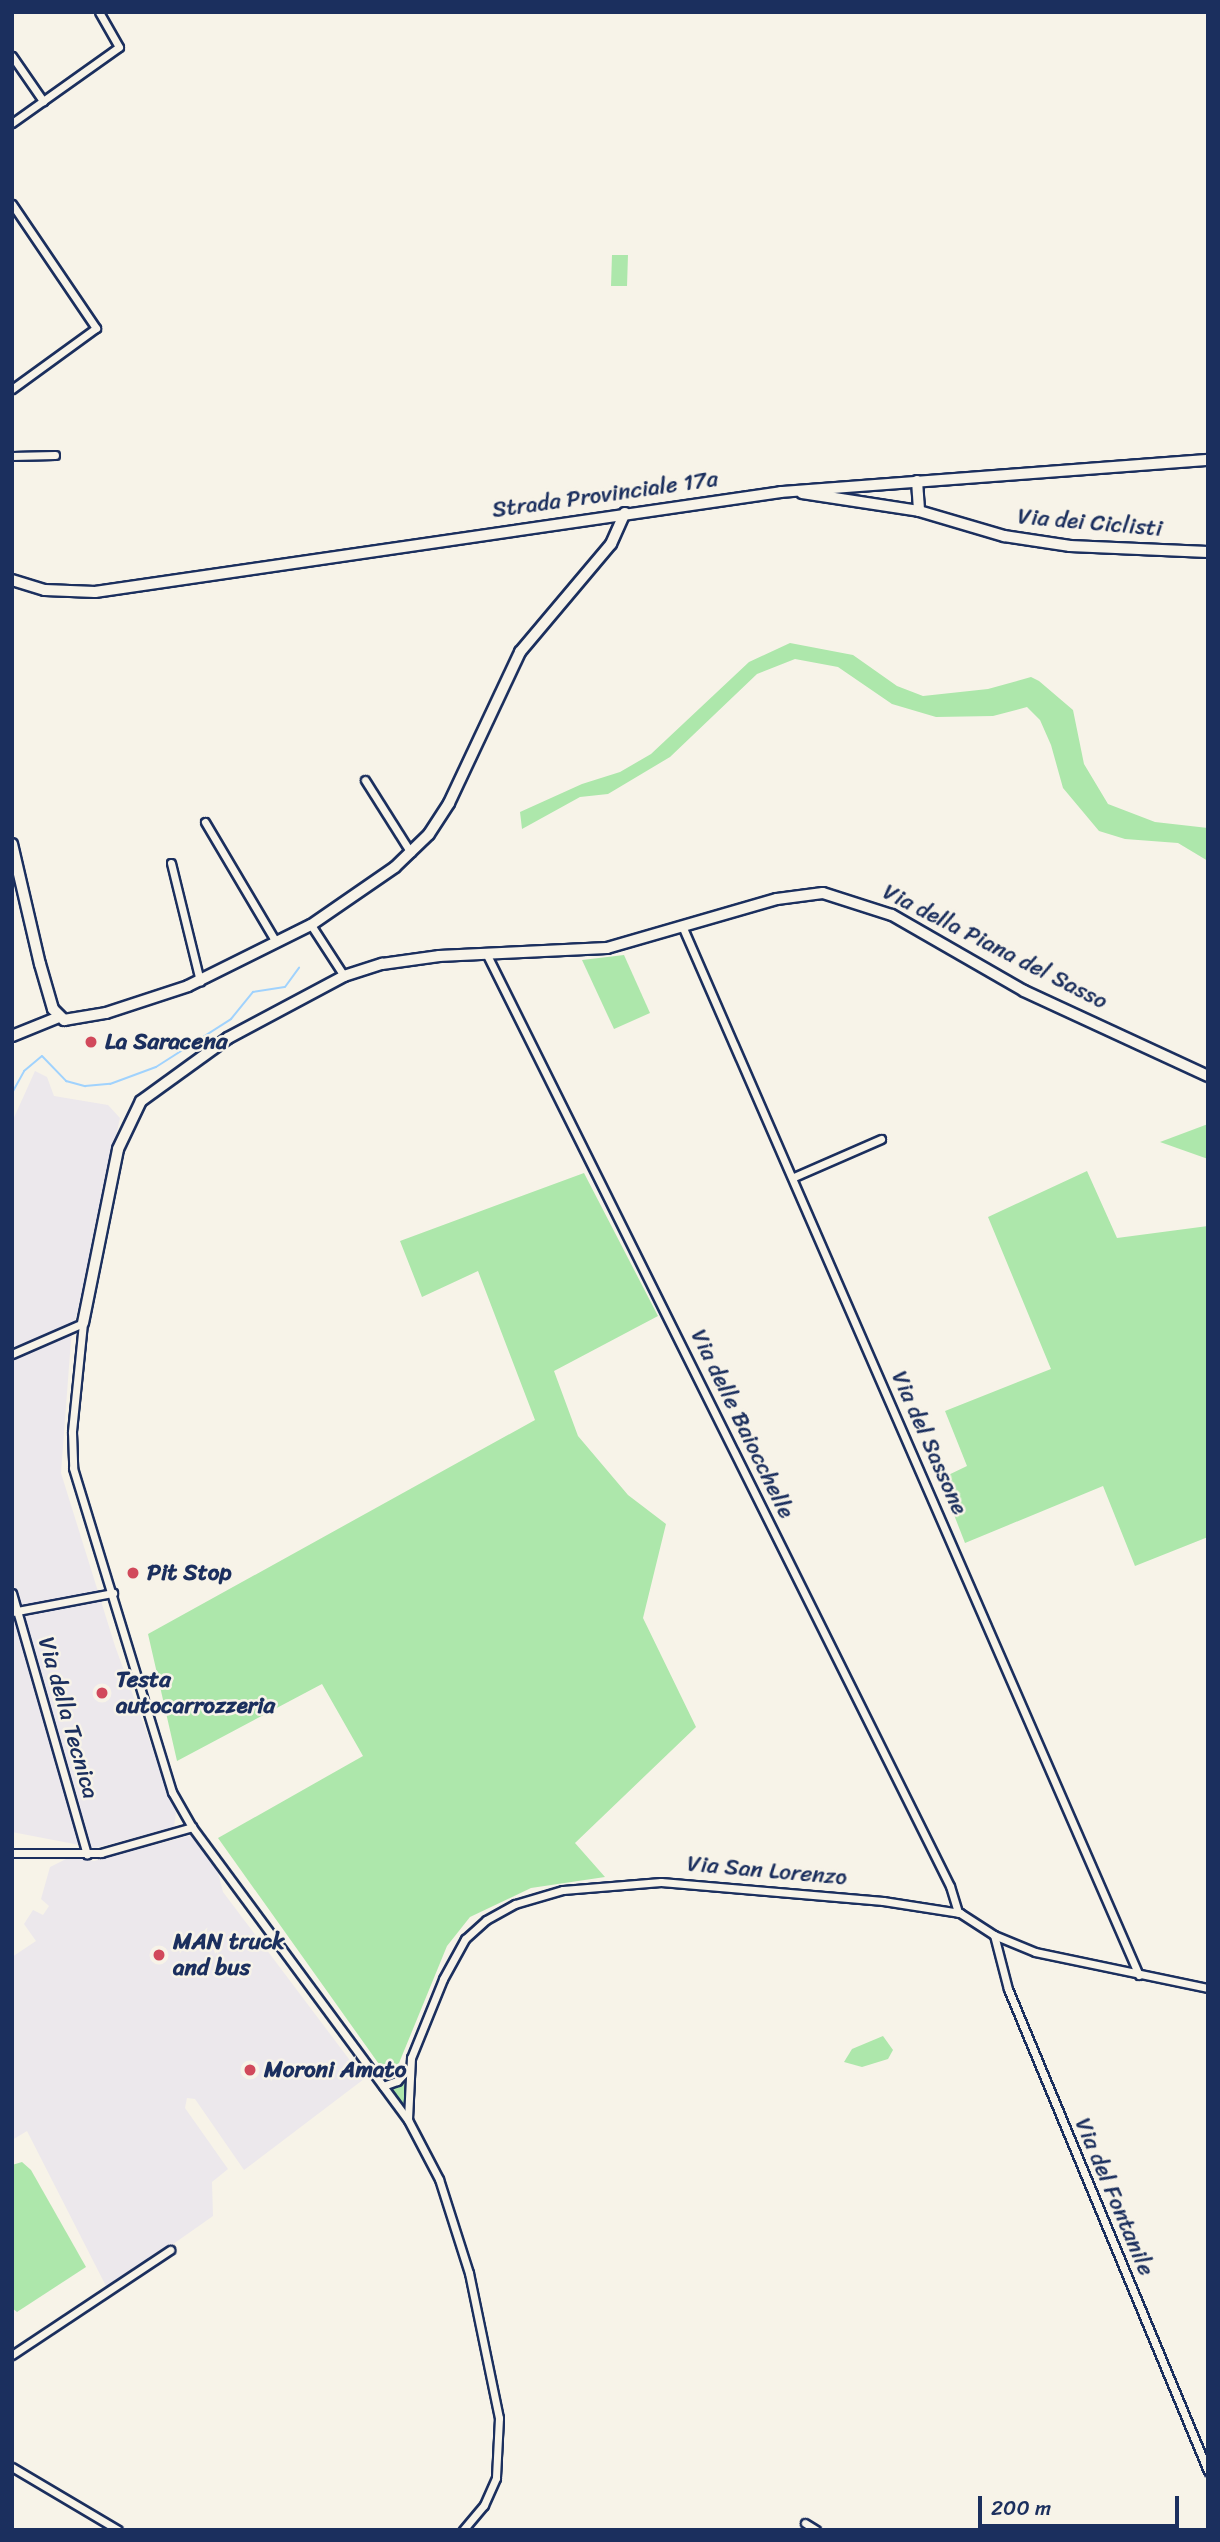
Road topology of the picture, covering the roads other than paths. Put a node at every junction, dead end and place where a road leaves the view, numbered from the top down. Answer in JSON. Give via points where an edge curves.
{"nodes":[{"id":1,"x":99,"y":12,"type":"edge"},
{"id":2,"x":12,"y":56,"type":"edge"},
{"id":3,"x":43,"y":101,"type":"junction"},
{"id":4,"x":12,"y":122,"type":"edge"},
{"id":5,"x":12,"y":204,"type":"edge"},
{"id":6,"x":12,"y":389,"type":"edge"},
{"id":7,"x":55,"y":455,"type":"dead end"},
{"id":8,"x":12,"y":456,"type":"edge"},
{"id":9,"x":1208,"y":460,"type":"edge"},
{"id":10,"x":917,"y":481,"type":"junction"},
{"id":11,"x":793,"y":491,"type":"junction"},
{"id":12,"x":919,"y":511,"type":"junction"},
{"id":13,"x":625,"y":513,"type":"junction"},
{"id":14,"x":1208,"y":552,"type":"edge"},
{"id":15,"x":12,"y":580,"type":"edge"},
{"id":16,"x":365,"y":780,"type":"dead end"},
{"id":17,"x":205,"y":822,"type":"dead end"},
{"id":18,"x":12,"y":844,"type":"edge"},
{"id":19,"x":411,"y":853,"type":"junction"},
{"id":20,"x":171,"y":863,"type":"dead end"},
{"id":21,"x":311,"y":925,"type":"junction"},
{"id":22,"x":683,"y":928,"type":"junction"},
{"id":23,"x":276,"y":942,"type":"junction"},
{"id":24,"x":487,"y":955,"type":"junction"},
{"id":25,"x":344,"y":976,"type":"junction"},
{"id":26,"x":200,"y":981,"type":"junction"},
{"id":27,"x":59,"y":1017,"type":"junction"},
{"id":28,"x":12,"y":1036,"type":"edge"},
{"id":29,"x":1208,"y":1076,"type":"edge"},
{"id":30,"x":881,"y":1139,"type":"dead end"},
{"id":31,"x":794,"y":1177,"type":"junction"},
{"id":32,"x":83,"y":1323,"type":"junction"},
{"id":33,"x":12,"y":1354,"type":"edge"},
{"id":34,"x":12,"y":1592,"type":"edge"},
{"id":35,"x":113,"y":1593,"type":"junction"},
{"id":36,"x":15,"y":1612,"type":"edge"},
{"id":37,"x":192,"y":1828,"type":"junction"},
{"id":38,"x":12,"y":1853,"type":"edge"},
{"id":39,"x":87,"y":1854,"type":"junction"},
{"id":40,"x":958,"y":1913,"type":"junction"},
{"id":41,"x":994,"y":1935,"type":"junction"},
{"id":42,"x":1139,"y":1975,"type":"junction"},
{"id":43,"x":1208,"y":1988,"type":"edge"},
{"id":44,"x":408,"y":2069,"type":"junction"},
{"id":45,"x":383,"y":2086,"type":"junction"},
{"id":46,"x":408,"y":2120,"type":"junction"},
{"id":47,"x":170,"y":2250,"type":"dead end"},
{"id":48,"x":12,"y":2355,"type":"edge"},
{"id":49,"x":12,"y":2467,"type":"edge"},
{"id":50,"x":1208,"y":2472,"type":"edge"},
{"id":51,"x":805,"y":2523,"type":"dead end"},
{"id":52,"x":118,"y":2530,"type":"edge"},
{"id":53,"x":463,"y":2530,"type":"edge"},
{"id":54,"x":816,"y":2530,"type":"edge"}],
"edges":[{"from":1,"to":3,"type":"street","via":[[118,47]]},
{"from":2,"to":3,"type":"street"},
{"from":3,"to":4,"type":"street"},
{"from":5,"to":6,"type":"street","via":[[96,328]]},
{"from":7,"to":8,"type":"street"},
{"from":9,"to":10,"type":"street","name":"Strada Provinciale 17a"},
{"from":10,"to":11,"type":"street","name":"Strada Provinciale 17a"},
{"from":10,"to":12,"type":"street"},
{"from":11,"to":12,"type":"street","name":"Via dei Ciclisti"},
{"from":11,"to":13,"type":"street","name":"Strada Provinciale 17a"},
{"from":12,"to":14,"type":"street","name":"Via dei Ciclisti","via":[[1029,541]]},
{"from":13,"to":15,"type":"street","name":"Strada Provinciale 17a","via":[[94,592],[45,590]]},
{"from":13,"to":19,"type":"street","via":[[611,544],[520,652],[449,803]]},
{"from":16,"to":19,"type":"street"},
{"from":17,"to":23,"type":"street"},
{"from":18,"to":27,"type":"street","via":[[40,964]]},
{"from":19,"to":21,"type":"street"},
{"from":20,"to":26,"type":"street"},
{"from":21,"to":23,"type":"street"},
{"from":21,"to":25,"type":"street"},
{"from":22,"to":24,"type":"street","name":"Via della Piana del Sasso","via":[[595,950]]},
{"from":22,"to":29,"type":"street","name":"Via della Piana del Sasso","via":[[796,895],[823,893],[851,899],[904,921],[1039,998]]},
{"from":22,"to":31,"type":"street","name":"Via del Sassone"},
{"from":23,"to":26,"type":"street"},
{"from":24,"to":25,"type":"street","name":"Via della Piana del Sasso","via":[[403,960]]},
{"from":24,"to":40,"type":"street","name":"Via delle Baiocchelle","via":[[950,1886]]},
{"from":25,"to":32,"type":"street","name":"Via della Piana del Sasso","via":[[210,1048],[141,1101],[118,1149]]},
{"from":26,"to":27,"type":"street","via":[[94,1016],[70,1021]]},
{"from":27,"to":28,"type":"street"},
{"from":30,"to":31,"type":"street"},
{"from":31,"to":42,"type":"street","name":"Via del Sassone"},
{"from":32,"to":33,"type":"street"},
{"from":32,"to":35,"type":"street","via":[[73,1462]]},
{"from":34,"to":36,"type":"street","name":"Via della Tecnica"},
{"from":35,"to":36,"type":"street"},
{"from":35,"to":37,"type":"street","via":[[169,1785]]},
{"from":36,"to":39,"type":"street","name":"Via della Tecnica"},
{"from":37,"to":39,"type":"street"},
{"from":37,"to":45,"type":"street"},
{"from":38,"to":39,"type":"street"},
{"from":40,"to":41,"type":"street","name":"Via San Lorenzo"},
{"from":40,"to":44,"type":"street","name":"Via San Lorenzo","via":[[827,1894],[661,1882],[538,1895],[486,1920],[465,1939],[443,1979]]},
{"from":41,"to":42,"type":"street","name":"Via San Lorenzo","via":[[1035,1952]]},
{"from":41,"to":50,"type":"street","name":"Via del Fontanile","via":[[1008,1989]]},
{"from":42,"to":43,"type":"street","name":"Via San Lorenzo"},
{"from":44,"to":45,"type":"street","via":[[397,2081]]},
{"from":44,"to":46,"type":"street"},
{"from":45,"to":46,"type":"street"},
{"from":46,"to":53,"type":"street","via":[[433,2166],[457,2231],[498,2403],[496,2478],[484,2505]]},
{"from":47,"to":48,"type":"street"},
{"from":49,"to":52,"type":"street"},
{"from":51,"to":54,"type":"street"}]}
